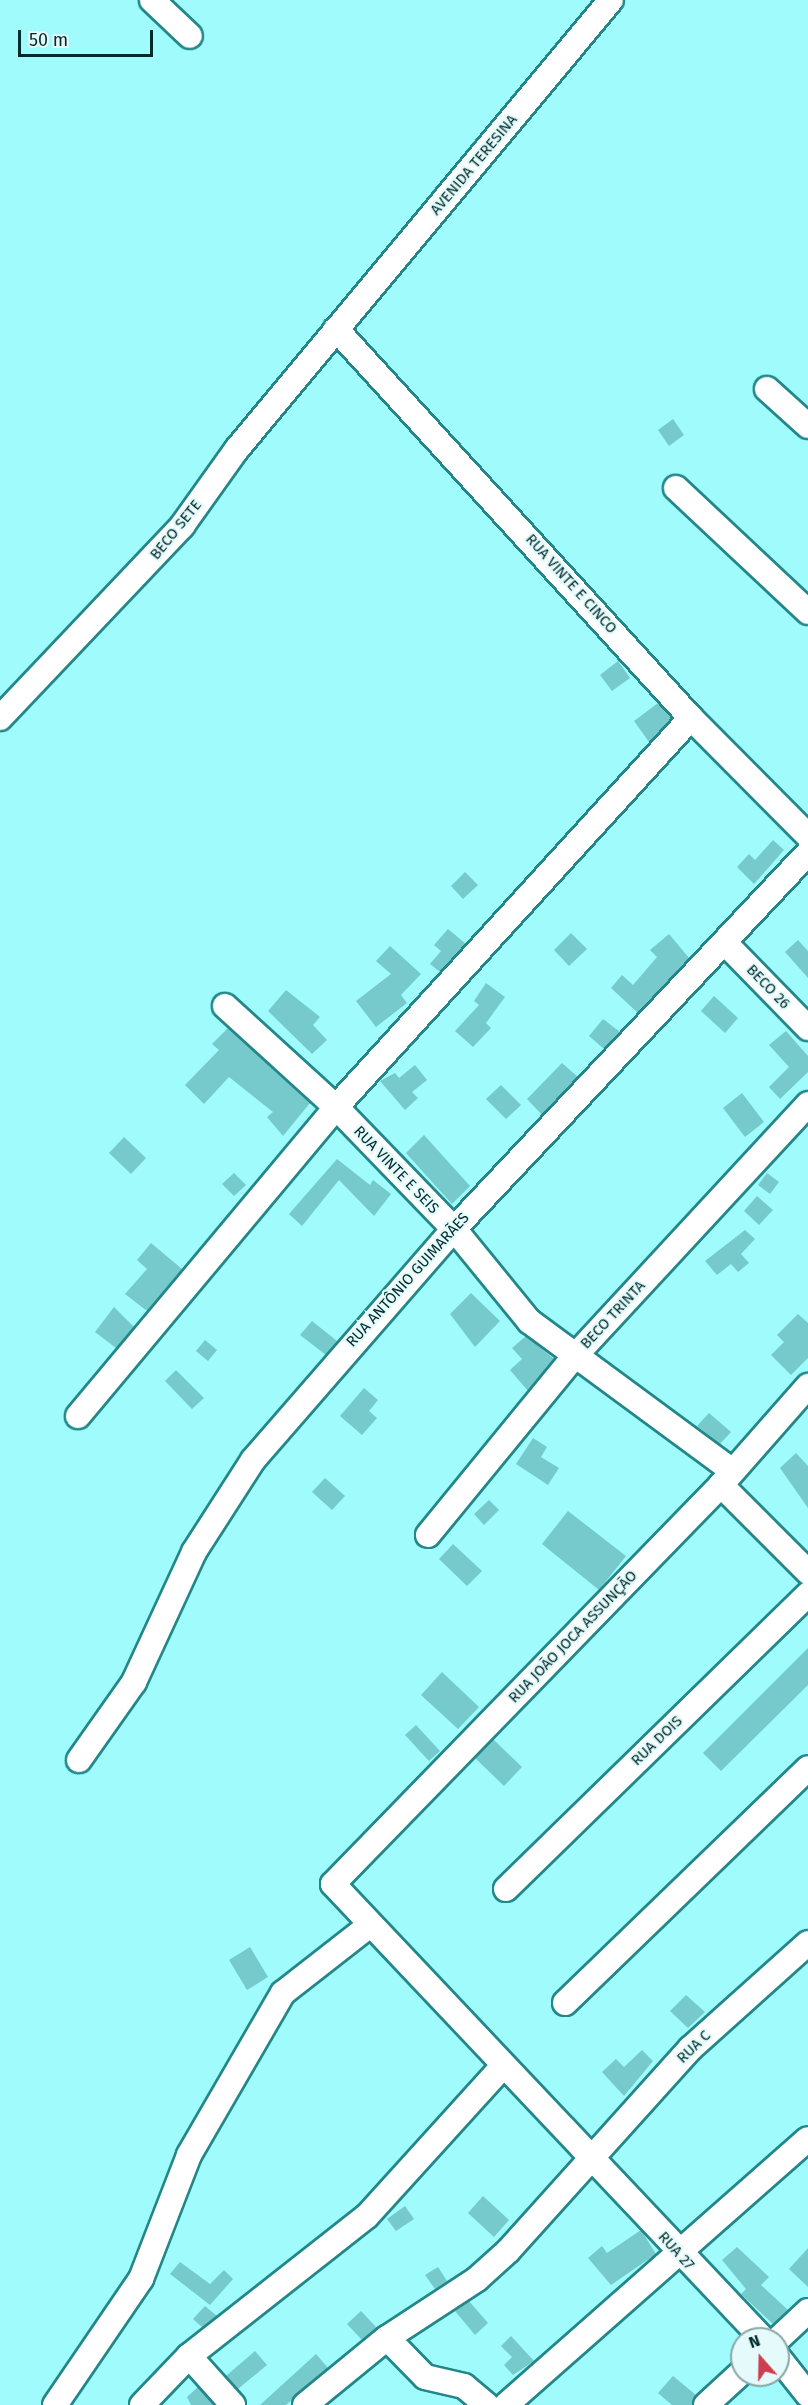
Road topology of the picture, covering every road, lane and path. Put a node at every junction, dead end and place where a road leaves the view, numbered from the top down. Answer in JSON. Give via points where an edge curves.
{"nodes":[{"id":1,"x":152,"y":0,"type":"edge"},
{"id":2,"x":611,"y":0,"type":"edge"},
{"id":3,"x":190,"y":36,"type":"dead end"},
{"id":4,"x":336,"y":329,"type":"junction"},
{"id":5,"x":767,"y":389,"type":"dead end"},
{"id":6,"x":808,"y":426,"type":"edge"},
{"id":7,"x":676,"y":488,"type":"dead end"},
{"id":8,"x":808,"y":612,"type":"edge"},
{"id":9,"x":0,"y":718,"type":"edge"},
{"id":10,"x":691,"y":718,"type":"junction"},
{"id":11,"x":808,"y":836,"type":"edge"},
{"id":12,"x":808,"y":853,"type":"edge"},
{"id":13,"x":727,"y":945,"type":"junction"},
{"id":14,"x":225,"y":1006,"type":"dead end"},
{"id":15,"x":808,"y":1028,"type":"edge"},
{"id":16,"x":808,"y":1104,"type":"edge"},
{"id":17,"x":336,"y":1107,"type":"junction"},
{"id":18,"x":454,"y":1229,"type":"junction"},
{"id":19,"x":573,"y":1358,"type":"junction"},
{"id":20,"x":808,"y":1386,"type":"edge"},
{"id":21,"x":78,"y":1416,"type":"dead end"},
{"id":22,"x":726,"y":1478,"type":"junction"},
{"id":23,"x":428,"y":1535,"type":"dead end"},
{"id":24,"x":808,"y":1572,"type":"edge"},
{"id":25,"x":808,"y":1593,"type":"edge"},
{"id":26,"x":79,"y":1760,"type":"dead end"},
{"id":27,"x":808,"y":1768,"type":"edge"},
{"id":28,"x":333,"y":1884,"type":"joint"},
{"id":29,"x":506,"y":1889,"type":"dead end"},
{"id":30,"x":370,"y":1925,"type":"junction"},
{"id":31,"x":808,"y":1943,"type":"edge"},
{"id":32,"x":565,"y":2003,"type":"dead end"},
{"id":33,"x":502,"y":2067,"type":"junction"},
{"id":34,"x":808,"y":2139,"type":"edge"},
{"id":35,"x":590,"y":2161,"type":"junction"},
{"id":36,"x":677,"y":2255,"type":"junction"},
{"id":37,"x":808,"y":2311,"type":"edge"},
{"id":38,"x":751,"y":2327,"type":"edge"},
{"id":39,"x":790,"y":2328,"type":"edge"},
{"id":40,"x":387,"y":2338,"type":"junction"},
{"id":41,"x":189,"y":2356,"type":"junction"},
{"id":42,"x":790,"y":2372,"type":"edge"},
{"id":43,"x":730,"y":2383,"type":"edge"},
{"id":44,"x":808,"y":2395,"type":"edge"},
{"id":45,"x":55,"y":2405,"type":"edge"},
{"id":46,"x":142,"y":2405,"type":"edge"},
{"id":47,"x":233,"y":2405,"type":"edge"},
{"id":48,"x":305,"y":2405,"type":"edge"},
{"id":49,"x":487,"y":2405,"type":"edge"},
{"id":50,"x":506,"y":2405,"type":"edge"},
{"id":51,"x":706,"y":2405,"type":"edge"}],
"edges":[{"from":1,"to":3,"type":"street"},
{"from":2,"to":4,"type":"street","name":"AVENIDA TERESINA"},
{"from":4,"to":9,"type":"street","name":"BECO SETE","via":[[135,580]]},
{"from":4,"to":10,"type":"street","name":"RUA VINTE E CINCO"},
{"from":5,"to":6,"type":"street"},
{"from":7,"to":8,"type":"street"},
{"from":10,"to":11,"type":"street","name":"RUA VINTE E CINCO"},
{"from":10,"to":17,"type":"street"},
{"from":12,"to":13,"type":"street","name":"RUA ANTÔNIO GUIMARÃES"},
{"from":13,"to":15,"type":"street","name":"BECO 26"},
{"from":13,"to":18,"type":"street","name":"RUA ANTÔNIO GUIMARÃES"},
{"from":14,"to":17,"type":"street","name":"RUA VINTE E SEIS"},
{"from":16,"to":19,"type":"street","name":"BECO TRINTA"},
{"from":17,"to":18,"type":"street","name":"RUA VINTE E SEIS"},
{"from":17,"to":21,"type":"street"},
{"from":18,"to":19,"type":"street","name":"RUA VINTE E SEIS","via":[[529,1321]]},
{"from":18,"to":26,"type":"street","name":"RUA ANTÔNIO GUIMARÃES","via":[[253,1460],[194,1552],[134,1682]]},
{"from":19,"to":22,"type":"street","name":"RUA VINTE E SEIS"},
{"from":19,"to":23,"type":"street","name":"BECO TRINTA"},
{"from":20,"to":22,"type":"street","name":"RUA JOÃO JOCA ASSUNÇÃO"},
{"from":22,"to":24,"type":"street","name":"RUA VINTE E SEIS"},
{"from":22,"to":28,"type":"street","name":"RUA JOÃO JOCA ASSUNÇÃO"},
{"from":25,"to":29,"type":"street","name":"RUA DOIS"},
{"from":27,"to":32,"type":"street"},
{"from":28,"to":30,"type":"street","name":"RUA 27"},
{"from":30,"to":33,"type":"street","name":"RUA 27"},
{"from":30,"to":45,"type":"street","via":[[284,1993],[189,2155],[141,2278]]},
{"from":31,"to":35,"type":"street","name":"RUA C","via":[[691,2048]]},
{"from":33,"to":35,"type":"street","name":"RUA 27"},
{"from":33,"to":41,"type":"street","via":[[367,2216]]},
{"from":34,"to":36,"type":"street"},
{"from":35,"to":36,"type":"street","name":"RUA 27"},
{"from":35,"to":40,"type":"street","name":"RUA C","via":[[477,2279]]},
{"from":36,"to":38,"type":"street","name":"RUA 27"},
{"from":36,"to":50,"type":"street"},
{"from":37,"to":39,"type":"street"},
{"from":40,"to":48,"type":"street","name":"RUA C"},
{"from":40,"to":49,"type":"street","via":[[424,2377],[464,2386]]},
{"from":41,"to":46,"type":"street"},
{"from":41,"to":47,"type":"street"},
{"from":42,"to":44,"type":"street"},
{"from":43,"to":51,"type":"street"}]}
